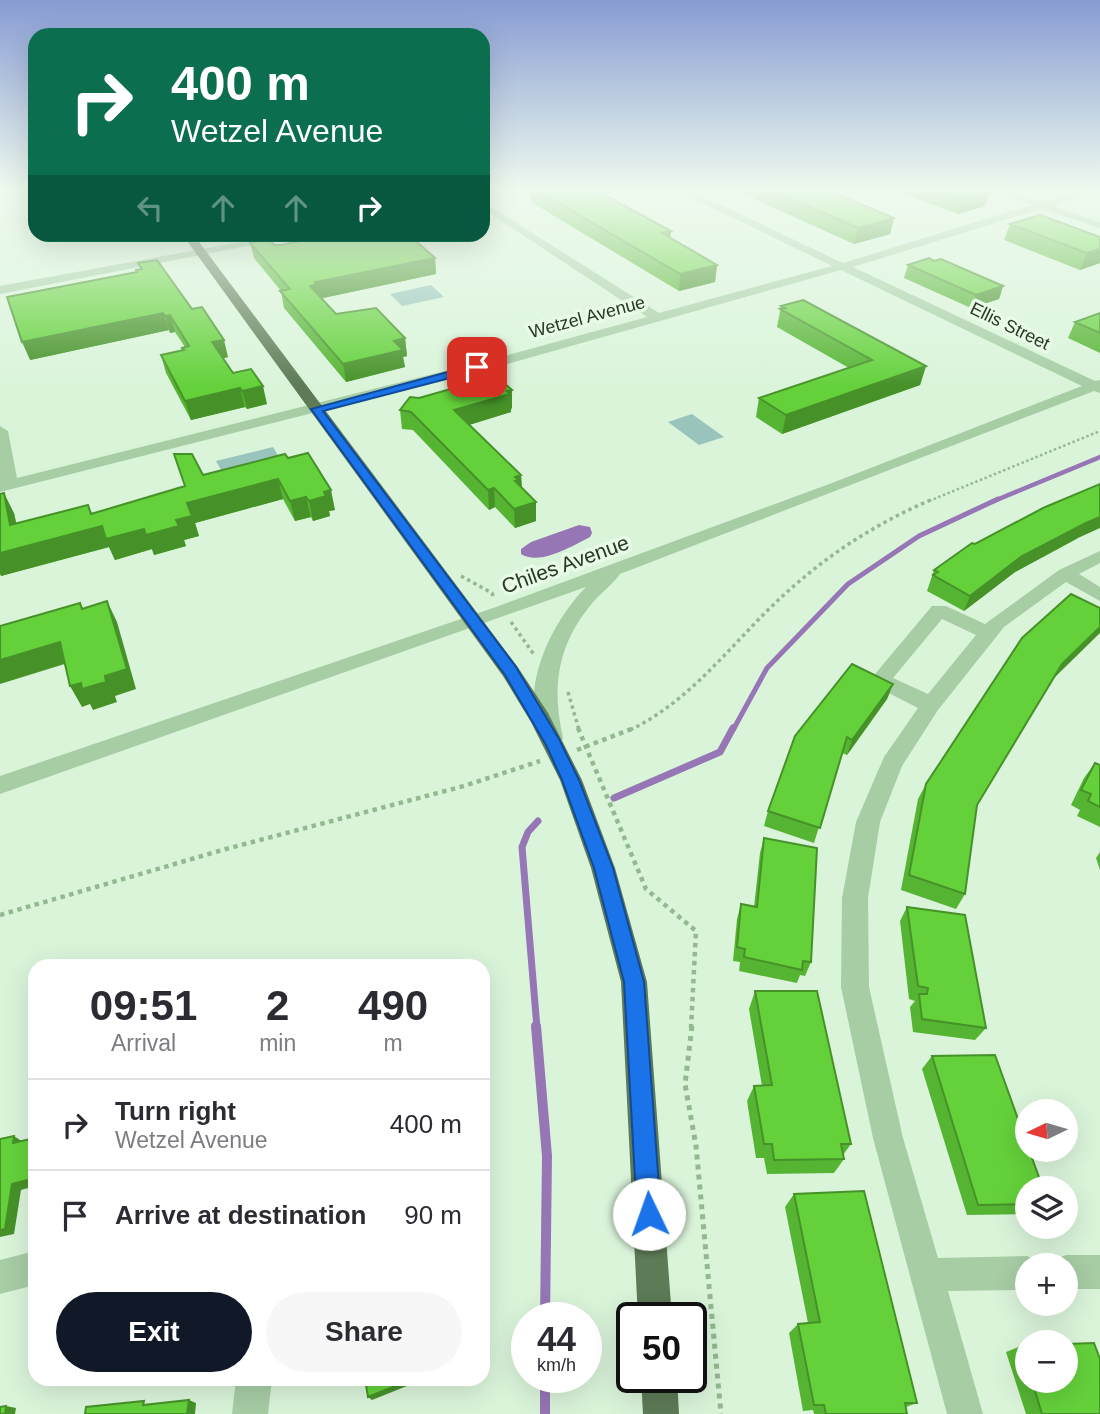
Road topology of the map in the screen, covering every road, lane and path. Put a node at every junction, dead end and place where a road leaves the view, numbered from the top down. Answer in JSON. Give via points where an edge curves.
{"nodes":[{"id":1,"x":201,"y":254,"type":"edge"},
{"id":2,"x":225,"y":254,"type":"edge"},
{"id":3,"x":559,"y":254,"type":"edge"},
{"id":4,"x":818,"y":254,"type":"edge"},
{"id":5,"x":884,"y":254,"type":"edge"},
{"id":6,"x":205,"y":259,"type":"junction"},
{"id":7,"x":844,"y":266,"type":"junction"},
{"id":8,"x":0,"y":290,"type":"edge"},
{"id":9,"x":658,"y":318,"type":"junction"},
{"id":10,"x":1098,"y":386,"type":"edge"},
{"id":11,"x":316,"y":409,"type":"junction"},
{"id":12,"x":0,"y":431,"type":"edge"},
{"id":13,"x":5,"y":485,"type":"edge"},
{"id":14,"x":1100,"y":556,"type":"edge"},
{"id":15,"x":623,"y":567,"type":"junction"},
{"id":16,"x":1065,"y":574,"type":"junction"},
{"id":17,"x":1100,"y":595,"type":"edge"},
{"id":18,"x":474,"y":621,"type":"junction"},
{"id":19,"x":989,"y":633,"type":"junction"},
{"id":20,"x":931,"y":705,"type":"junction"},
{"id":21,"x":554,"y":743,"type":"junction"},
{"id":22,"x":0,"y":785,"type":"edge"},
{"id":23,"x":28,"y":1270,"type":"edge"},
{"id":24,"x":1078,"y":1272,"type":"edge"},
{"id":25,"x":1100,"y":1272,"type":"edge"},
{"id":26,"x":1015,"y":1273,"type":"edge"},
{"id":27,"x":926,"y":1275,"type":"junction"},
{"id":28,"x":0,"y":1278,"type":"edge"},
{"id":29,"x":654,"y":1302,"type":"edge"},
{"id":30,"x":253,"y":1386,"type":"edge"},
{"id":31,"x":660,"y":1393,"type":"edge"},
{"id":32,"x":250,"y":1414,"type":"edge"},
{"id":33,"x":662,"y":1414,"type":"edge"},
{"id":34,"x":965,"y":1414,"type":"edge"}],
"edges":[{"from":1,"to":6,"type":"main road"},
{"from":2,"to":6,"type":"street"},
{"from":3,"to":9,"type":"street"},
{"from":4,"to":7,"type":"street","name":"Ellis Street"},
{"from":5,"to":7,"type":"street","name":"Wetzel Avenue"},
{"from":6,"to":8,"type":"street","via":[[140,277],[127,268]]},
{"from":6,"to":11,"type":"main road"},
{"from":7,"to":9,"type":"street","name":"Wetzel Avenue"},
{"from":7,"to":10,"type":"street","name":"Ellis Street"},
{"from":9,"to":11,"type":"street","name":"Wetzel Avenue"},
{"from":10,"to":15,"type":"street","name":"Chiles Avenue"},
{"from":11,"to":13,"type":"street","name":"Wetzel Avenue"},
{"from":11,"to":18,"type":"main road"},
{"from":12,"to":13,"type":"street"},
{"from":14,"to":16,"type":"street"},
{"from":15,"to":18,"type":"street","name":"Chiles Avenue"},
{"from":15,"to":21,"type":"street","via":[[584,603],[551,661],[545,697]]},
{"from":16,"to":17,"type":"street"},
{"from":16,"to":19,"type":"street","via":[[997,622]]},
{"from":18,"to":21,"type":"main road"},
{"from":18,"to":22,"type":"street","name":"Chiles Avenue"},
{"from":19,"to":20,"type":"street"},
{"from":19,"to":20,"type":"street","via":[[939,610],[880,680]]},
{"from":20,"to":27,"type":"street","via":[[892,763],[868,822],[855,898],[855,987],[887,1138]]},
{"from":21,"to":29,"type":"main road","via":[[604,868],[634,982]]},
{"from":23,"to":28,"type":"street"},
{"from":24,"to":25,"type":"street"},
{"from":26,"to":27,"type":"street"},
{"from":27,"to":34,"type":"street"},
{"from":30,"to":32,"type":"street"},
{"from":31,"to":33,"type":"main road"}]}
